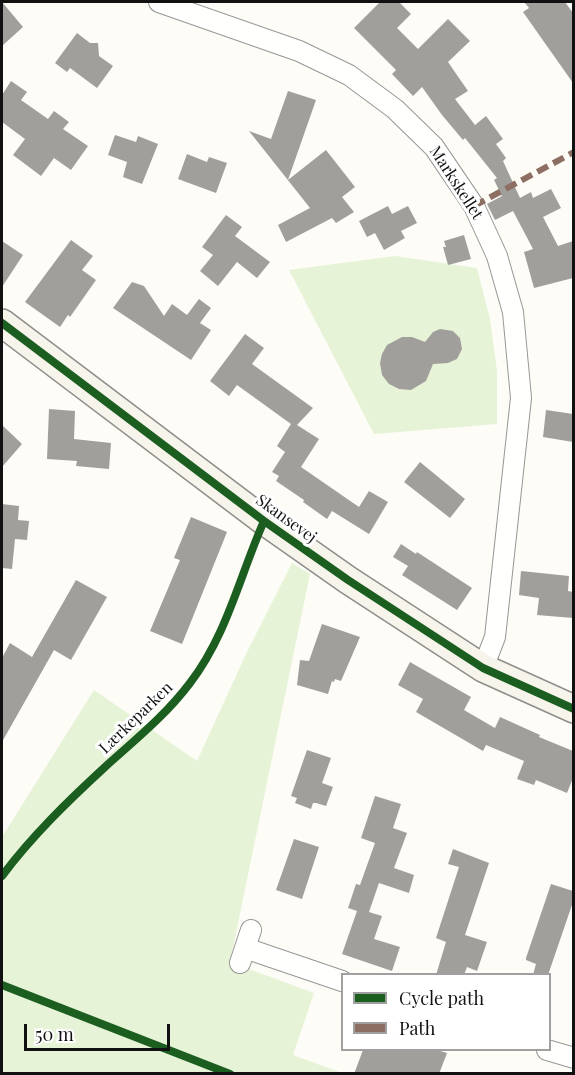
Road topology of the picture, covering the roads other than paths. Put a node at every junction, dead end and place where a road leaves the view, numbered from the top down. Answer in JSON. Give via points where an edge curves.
{"nodes":[{"id":1,"x":159,"y":2,"type":"edge"},
{"id":2,"x":2,"y":323,"type":"edge"},
{"id":3,"x":483,"y":668,"type":"junction"},
{"id":4,"x":573,"y":709,"type":"edge"},
{"id":5,"x":245,"y":947,"type":"dead end"},
{"id":6,"x":341,"y":981,"type":"edge"},
{"id":7,"x":550,"y":1051,"type":"edge"},
{"id":8,"x":573,"y":1058,"type":"edge"}],
"edges":[{"from":1,"to":3,"type":"street","name":"Markskellet","via":[[298,51],[349,75],[395,109],[434,147],[474,206],[497,256],[513,312],[521,398],[495,637]]},
{"from":2,"to":3,"type":"street","name":"Skansevej","via":[[264,521]]},
{"from":3,"to":4,"type":"street","name":"Skansevej"},
{"from":5,"to":6,"type":"street"},
{"from":7,"to":8,"type":"street"}]}
